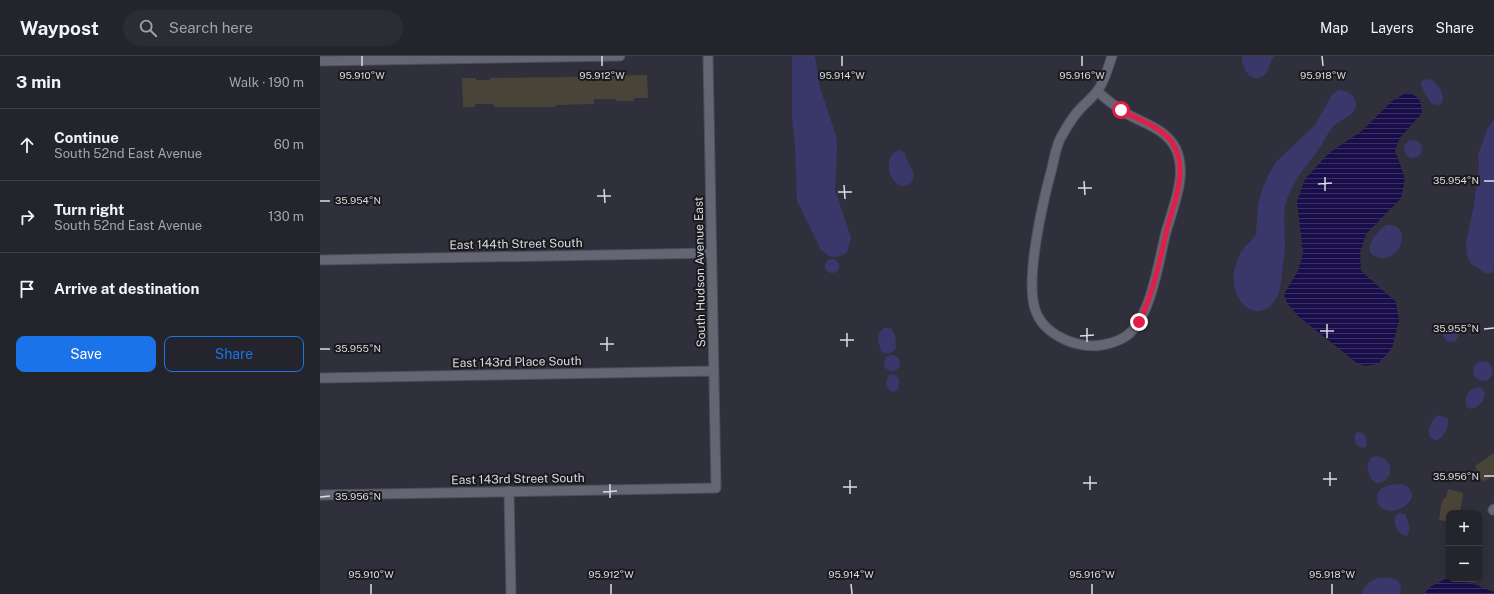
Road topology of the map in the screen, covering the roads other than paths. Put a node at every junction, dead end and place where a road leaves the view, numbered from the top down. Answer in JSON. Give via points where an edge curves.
{"nodes":[{"id":1,"x":620,"y":56,"type":"edge"},
{"id":2,"x":708,"y":56,"type":"edge"},
{"id":3,"x":1112,"y":56,"type":"edge"},
{"id":4,"x":320,"y":61,"type":"edge"},
{"id":5,"x":1097,"y":91,"type":"junction"},
{"id":6,"x":712,"y":253,"type":"junction"},
{"id":7,"x":320,"y":260,"type":"edge"},
{"id":8,"x":714,"y":371,"type":"junction"},
{"id":9,"x":320,"y":378,"type":"edge"},
{"id":10,"x":716,"y":488,"type":"joint"},
{"id":11,"x":509,"y":491,"type":"junction"},
{"id":12,"x":320,"y":495,"type":"edge"},
{"id":13,"x":511,"y":594,"type":"edge"}],
"edges":[{"from":1,"to":4,"type":"street"},
{"from":2,"to":6,"type":"street","name":"South Hudson Avenue East"},
{"from":3,"to":5,"type":"street","via":[[1104,80]]},
{"from":5,"to":5,"type":"street","via":[[1116,107],[1153,126],[1169,139],[1180,160],[1180,179],[1151,292],[1139,322],[1125,337],[1116,342],[1097,346],[1077,343],[1048,330],[1035,310],[1033,290],[1034,259],[1041,218],[1060,139],[1070,122]]},
{"from":6,"to":7,"type":"street","name":"East 144th Street South"},
{"from":6,"to":8,"type":"street","name":"South Hudson Avenue East"},
{"from":8,"to":9,"type":"street","name":"East 143rd Place South"},
{"from":8,"to":10,"type":"street","name":"South Hudson Avenue East"},
{"from":10,"to":11,"type":"street","name":"East 143rd Street South"},
{"from":11,"to":12,"type":"street","name":"East 143rd Street South"},
{"from":11,"to":13,"type":"street"}]}
